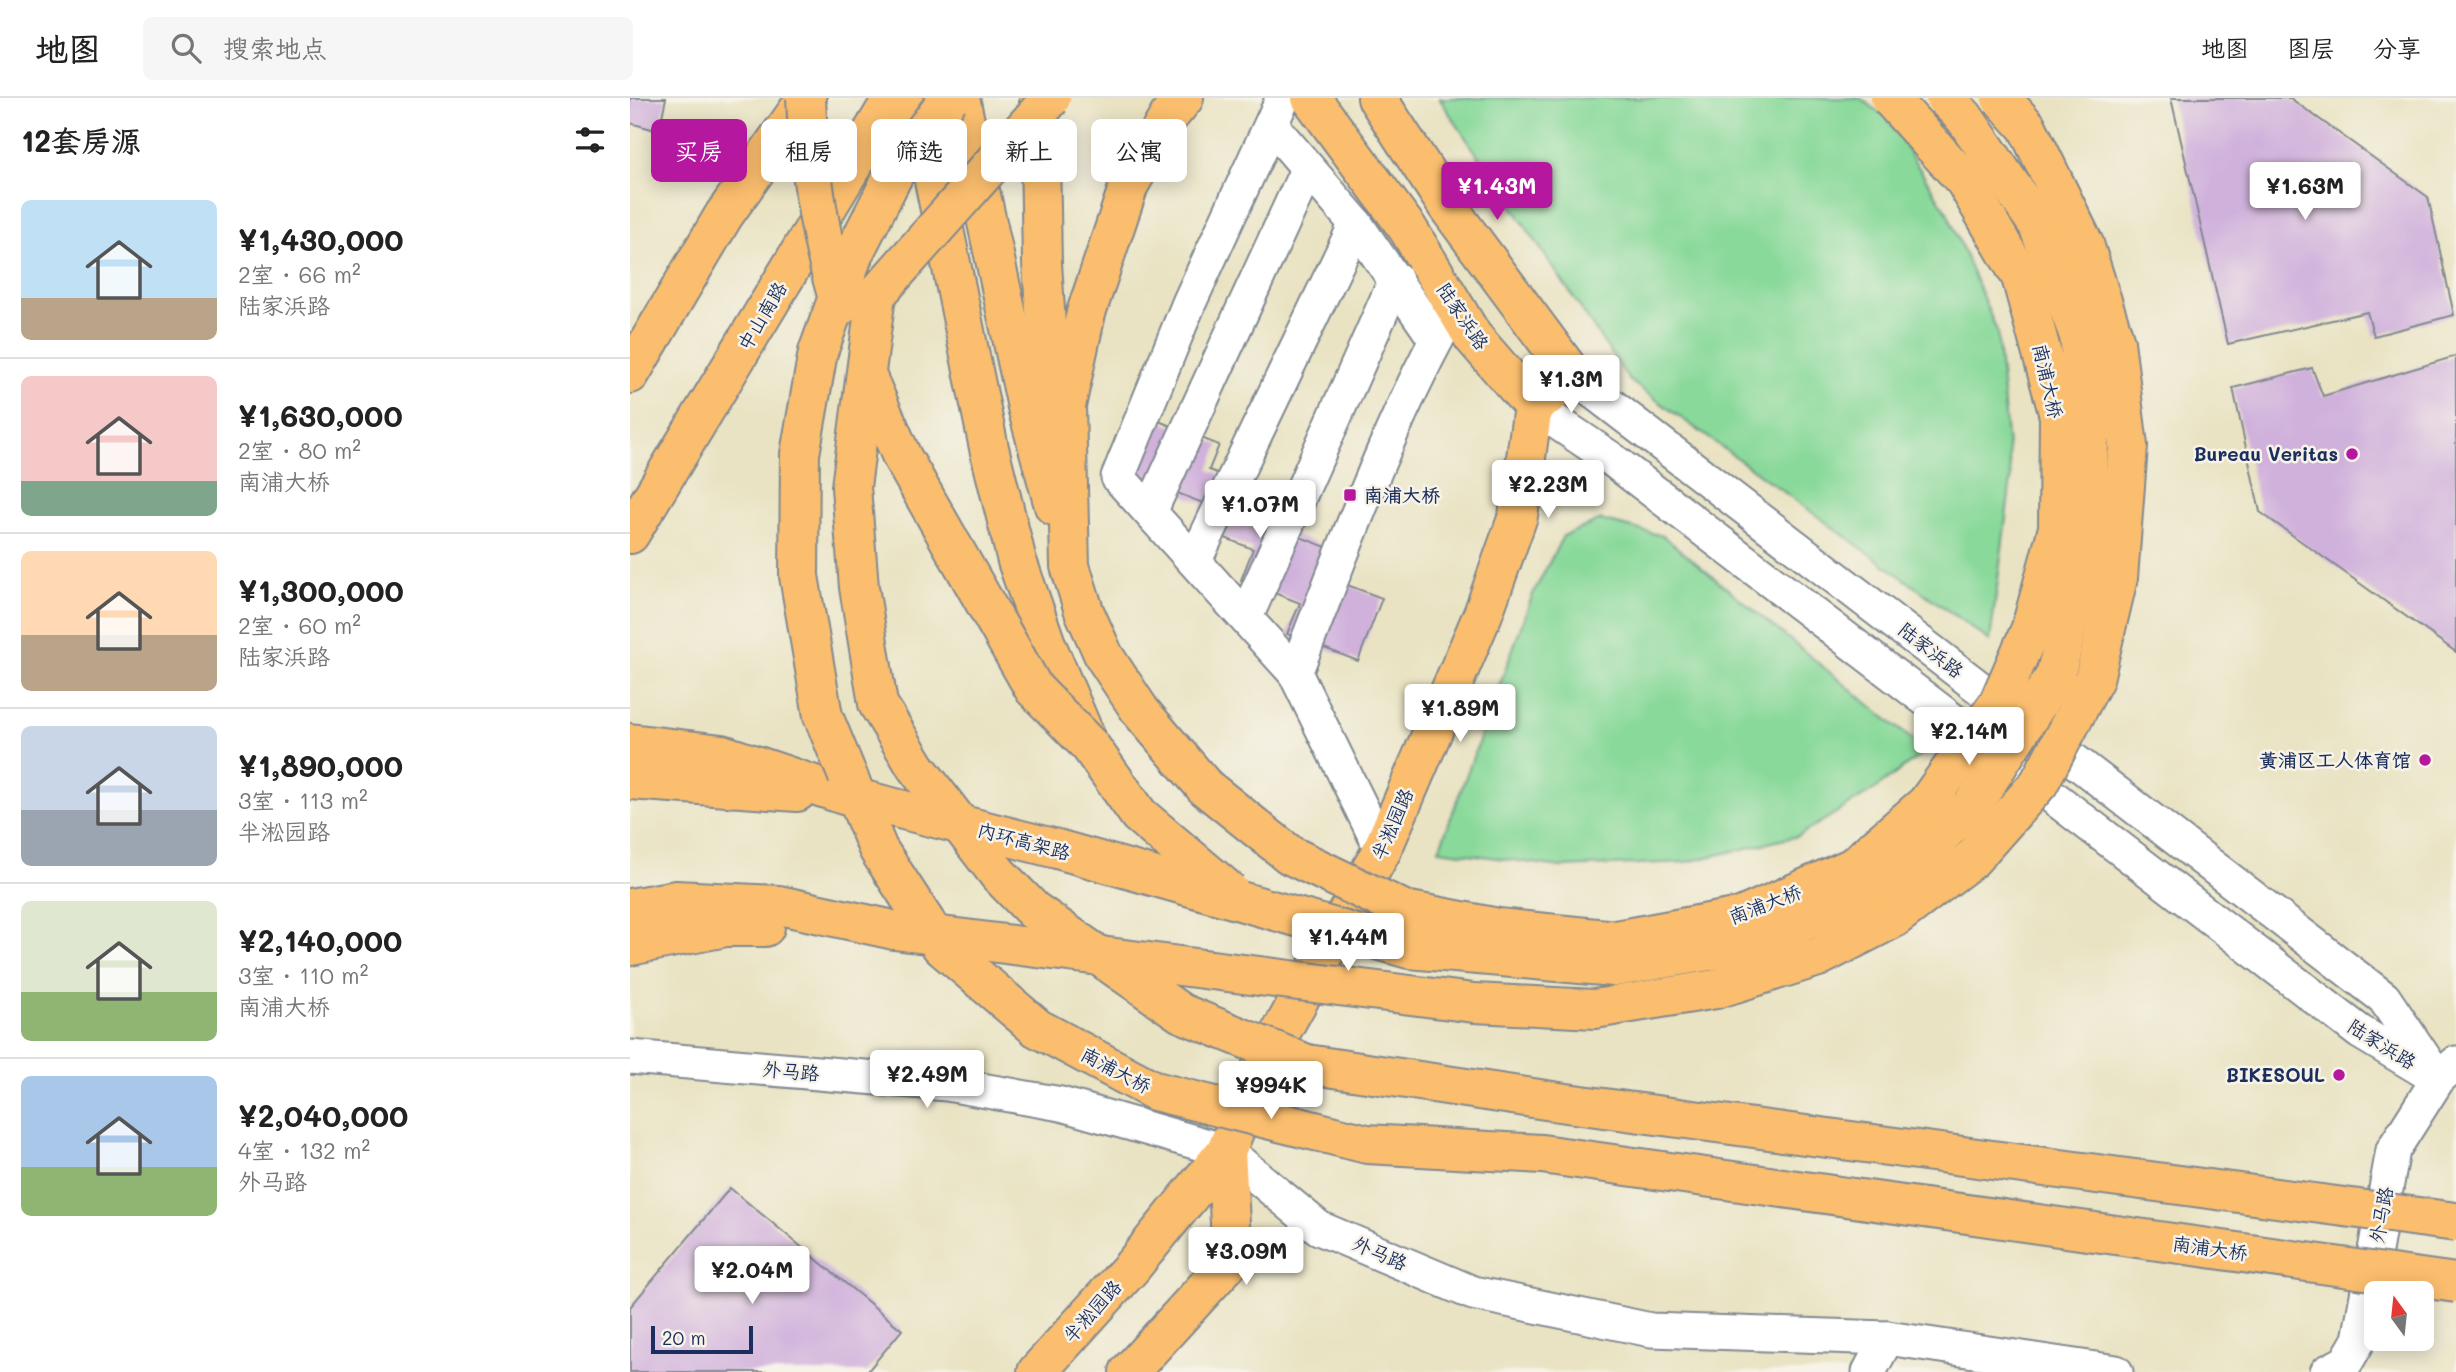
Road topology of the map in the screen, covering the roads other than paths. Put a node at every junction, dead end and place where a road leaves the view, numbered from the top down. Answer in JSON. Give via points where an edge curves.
{"nodes":[{"id":1,"x":807,"y":98,"type":"edge"},
{"id":2,"x":893,"y":98,"type":"edge"},
{"id":3,"x":917,"y":98,"type":"edge"},
{"id":4,"x":949,"y":98,"type":"edge"},
{"id":5,"x":960,"y":98,"type":"edge"},
{"id":6,"x":1039,"y":98,"type":"edge"},
{"id":7,"x":1051,"y":98,"type":"edge"},
{"id":8,"x":1184,"y":98,"type":"edge"},
{"id":9,"x":1311,"y":98,"type":"edge"},
{"id":10,"x":1377,"y":98,"type":"edge"},
{"id":11,"x":1890,"y":98,"type":"edge"},
{"id":12,"x":1945,"y":98,"type":"edge"},
{"id":13,"x":2001,"y":98,"type":"edge"},
{"id":14,"x":1277,"y":111,"type":"edge"},
{"id":15,"x":1307,"y":170,"type":"junction"},
{"id":16,"x":1356,"y":224,"type":"junction"},
{"id":17,"x":1396,"y":279,"type":"junction"},
{"id":18,"x":1455,"y":306,"type":"junction"},
{"id":19,"x":1436,"y":340,"type":"junction"},
{"id":20,"x":630,"y":374,"type":"edge"},
{"id":21,"x":1574,"y":377,"type":"junction"},
{"id":22,"x":1533,"y":405,"type":"junction"},
{"id":23,"x":1150,"y":512,"type":"junction"},
{"id":24,"x":630,"y":534,"type":"edge"},
{"id":25,"x":1195,"y":560,"type":"junction"},
{"id":26,"x":1070,"y":566,"type":"junction"},
{"id":27,"x":1246,"y":617,"type":"junction"},
{"id":28,"x":1295,"y":673,"type":"junction"},
{"id":29,"x":630,"y":743,"type":"edge"},
{"id":30,"x":1090,"y":747,"type":"junction"},
{"id":31,"x":630,"y":780,"type":"edge"},
{"id":32,"x":844,"y":795,"type":"junction"},
{"id":33,"x":1382,"y":849,"type":"junction"},
{"id":34,"x":630,"y":908,"type":"edge"},
{"id":35,"x":894,"y":930,"type":"junction"},
{"id":36,"x":630,"y":946,"type":"edge"},
{"id":37,"x":1409,"y":949,"type":"joint"},
{"id":38,"x":1474,"y":1003,"type":"junction"},
{"id":39,"x":630,"y":1057,"type":"edge"},
{"id":40,"x":2447,"y":1071,"type":"edge"},
{"id":41,"x":1226,"y":1151,"type":"junction"},
{"id":42,"x":2456,"y":1222,"type":"edge"},
{"id":43,"x":2456,"y":1283,"type":"edge"},
{"id":44,"x":1887,"y":1338,"type":"junction"},
{"id":45,"x":1037,"y":1372,"type":"edge"},
{"id":46,"x":1129,"y":1372,"type":"edge"},
{"id":47,"x":1869,"y":1372,"type":"edge"},
{"id":48,"x":2116,"y":1372,"type":"edge"},
{"id":49,"x":2327,"y":1372,"type":"edge"}],
"edges":[{"from":1,"to":20,"type":"main road","via":[[724,215]]},
{"from":1,"to":30,"type":"main road","bridge":true,"via":[[809,165],[824,254],[851,343],[902,457],[1034,689]]},
{"from":2,"to":24,"type":"main road","name":"中山南路"},
{"from":3,"to":30,"type":"main road","bridge":true,"via":[[989,448],[1017,561]]},
{"from":4,"to":43,"type":"main road","name":"南浦大桥","bridge":true,"via":[[898,166],[854,253],[818,352],[800,454],[799,576],[823,716],[878,849],[941,946],[1037,1028],[1155,1091],[1367,1144],[1542,1154]]},
{"from":5,"to":26,"type":"main road","via":[[1027,407]]},
{"from":6,"to":26,"type":"main road","via":[[1048,388]]},
{"from":7,"to":42,"type":"main road","bridge":true,"via":[[876,295],[851,487],[859,587],[878,704],[916,768],[998,874],[1033,911],[1181,1013],[1307,1064]]},
{"from":8,"to":26,"type":"main road","name":"南浦大桥","via":[[1129,185],[1086,313],[1066,406]]},
{"from":9,"to":18,"type":"main road","name":"陆家浜路","via":[[1408,229]]},
{"from":10,"to":21,"type":"main road","name":"陆家浜路","via":[[1448,207]]},
{"from":11,"to":26,"type":"main road","name":"南浦大桥","bridge":true,"via":[[1965,181],[2021,277],[2059,416],[2058,528],[2031,628],[1998,704],[1926,804],[1853,867],[1741,917],[1616,940],[1498,928],[1404,910],[1290,855],[1205,787],[1141,712],[1104,656]]},
{"from":12,"to":37,"type":"main road","name":"南浦大桥","bridge":true,"via":[[1964,117],[2038,225],[2079,336],[2090,437],[2087,551],[2055,676],[1972,806],[1889,883],[1756,943],[1614,967]]},
{"from":13,"to":38,"type":"main road","bridge":true,"via":[[2027,127],[2084,244],[2115,342],[2128,446],[2118,578],[2094,679],[2039,783],[1973,858],[1894,918],[1818,957],[1716,989],[1595,1009]]},
{"from":14,"to":15,"type":"street"},
{"from":14,"to":23,"type":"street","via":[[1189,303],[1118,477]]},
{"from":15,"to":16,"type":"street"},
{"from":15,"to":23,"type":"street"},
{"from":16,"to":17,"type":"street"},
{"from":16,"to":25,"type":"street"},
{"from":17,"to":19,"type":"street"},
{"from":17,"to":27,"type":"street"},
{"from":18,"to":19,"type":"street"},
{"from":18,"to":22,"type":"main road","name":"陆家浜路","via":[[1473,337]]},
{"from":19,"to":28,"type":"street","via":[[1363,503]]},
{"from":21,"to":22,"type":"main road"},
{"from":21,"to":40,"type":"street","name":"陆家浜路","via":[[2384,998]]},
{"from":22,"to":33,"type":"main road","name":"半淞园路","via":[[1518,516],[1483,614]]},
{"from":22,"to":40,"type":"street","name":"陆家浜路","via":[[1610,458],[2360,1032]]},
{"from":23,"to":25,"type":"street"},
{"from":25,"to":27,"type":"street"},
{"from":27,"to":28,"type":"street"},
{"from":28,"to":33,"type":"street"},
{"from":29,"to":32,"type":"main road","via":[[722,754]]},
{"from":30,"to":38,"type":"main road","bridge":true,"via":[[1139,815],[1228,891],[1372,971]]},
{"from":31,"to":32,"type":"main road","name":"内环高架路"},
{"from":32,"to":37,"type":"main road","name":"内环高架路","bridge":true,"via":[[1057,849]]},
{"from":33,"to":41,"type":"main road","name":"半淞园路","via":[[1261,1068]]},
{"from":34,"to":35,"type":"main road","via":[[676,900],[779,905]]},
{"from":35,"to":36,"type":"main road","via":[[726,927]]},
{"from":35,"to":38,"type":"main road","bridge":true},
{"from":39,"to":41,"type":"street","name":"外马路","via":[[947,1084],[1062,1104]]},
{"from":40,"to":49,"type":"street","name":"外马路","via":[[2393,1150],[2359,1340],[2346,1362]]},
{"from":41,"to":44,"type":"street","name":"外马路","via":[[1319,1228],[1474,1293],[1651,1330]]},
{"from":41,"to":45,"type":"main road","name":"半淞园路","via":[[1131,1268]]},
{"from":41,"to":46,"type":"main road","name":"半淞园路","via":[[1232,1259]]},
{"from":44,"to":47,"type":"street"},
{"from":44,"to":48,"type":"street","name":"外马路"}]}
